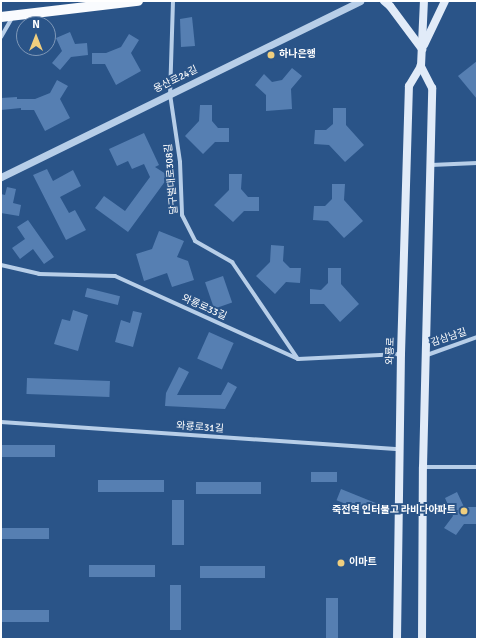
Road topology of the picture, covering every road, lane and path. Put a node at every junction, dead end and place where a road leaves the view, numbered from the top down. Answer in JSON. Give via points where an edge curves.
{"nodes":[{"id":1,"x":138,"y":1,"type":"edge"},
{"id":2,"x":173,"y":1,"type":"edge"},
{"id":3,"x":360,"y":1,"type":"edge"},
{"id":4,"x":384,"y":1,"type":"edge"},
{"id":5,"x":424,"y":1,"type":"edge"},
{"id":6,"x":444,"y":1,"type":"edge"},
{"id":7,"x":14,"y":15,"type":"junction"},
{"id":8,"x":1,"y":17,"type":"edge"},
{"id":9,"x":1,"y":37,"type":"edge"},
{"id":10,"x":422,"y":49,"type":"junction"},
{"id":11,"x":421,"y":66,"type":"junction"},
{"id":12,"x":170,"y":94,"type":"junction"},
{"id":13,"x":477,"y":163,"type":"edge"},
{"id":14,"x":431,"y":165,"type":"junction"},
{"id":15,"x":1,"y":177,"type":"edge"},
{"id":16,"x":1,"y":265,"type":"edge"},
{"id":17,"x":477,"y":337,"type":"edge"},
{"id":18,"x":401,"y":354,"type":"junction"},
{"id":19,"x":426,"y":355,"type":"junction"},
{"id":20,"x":298,"y":359,"type":"junction"},
{"id":21,"x":1,"y":422,"type":"edge"},
{"id":22,"x":399,"y":449,"type":"junction"},
{"id":23,"x":423,"y":467,"type":"junction"},
{"id":24,"x":477,"y":467,"type":"edge"},
{"id":25,"x":397,"y":639,"type":"edge"},
{"id":26,"x":422,"y":639,"type":"edge"}],
"edges":[{"from":1,"to":7,"type":"main road"},
{"from":2,"to":12,"type":"street","name":"달구벌대로308길"},
{"from":3,"to":12,"type":"street","name":"용산로24길"},
{"from":4,"to":10,"type":"main road"},
{"from":5,"to":10,"type":"main road","name":"와룡로"},
{"from":6,"to":10,"type":"main road"},
{"from":7,"to":8,"type":"main road"},
{"from":7,"to":9,"type":"street"},
{"from":10,"to":11,"type":"main road","name":"와룡로"},
{"from":11,"to":14,"type":"main road","name":"와룡로","via":[[432,88]]},
{"from":11,"to":18,"type":"main road","name":"와룡로","via":[[409,86]]},
{"from":12,"to":15,"type":"street","name":"용산로24길"},
{"from":12,"to":20,"type":"street","name":"달구벌대로308길","via":[[180,162],[182,215],[195,241],[232,262]]},
{"from":13,"to":14,"type":"street"},
{"from":14,"to":19,"type":"main road","name":"와룡로"},
{"from":16,"to":20,"type":"street","name":"와룡로33길","via":[[39,274],[115,276]]},
{"from":17,"to":19,"type":"street","name":"감삼남길"},
{"from":18,"to":20,"type":"street","name":"와룡로33길"},
{"from":18,"to":22,"type":"main road","name":"와룡로"},
{"from":19,"to":23,"type":"main road","name":"와룡로"},
{"from":21,"to":22,"type":"street","name":"와룡로31길"},
{"from":22,"to":25,"type":"main road","name":"와룡로"},
{"from":23,"to":24,"type":"street"},
{"from":23,"to":26,"type":"main road","name":"와룡로"}]}
